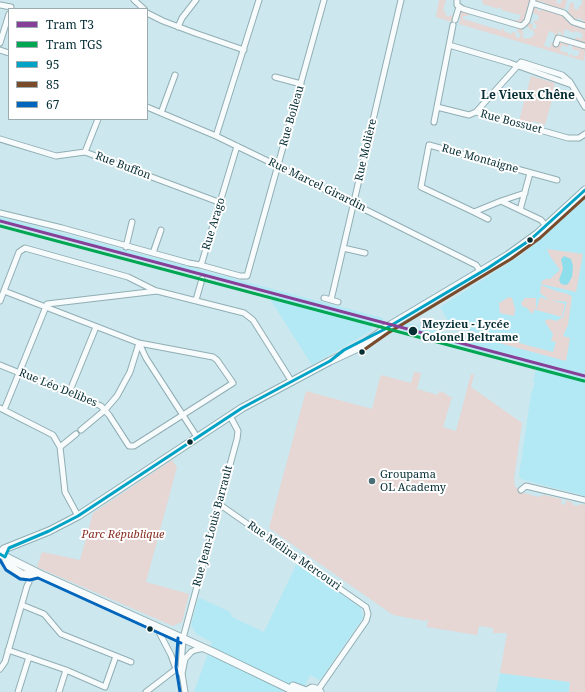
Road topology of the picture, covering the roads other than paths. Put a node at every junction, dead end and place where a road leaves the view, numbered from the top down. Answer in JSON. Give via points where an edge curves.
{"nodes":[{"id":1,"x":13,"y":0,"type":"edge"},
{"id":2,"x":134,"y":0,"type":"edge"},
{"id":3,"x":196,"y":0,"type":"edge"},
{"id":4,"x":259,"y":0,"type":"edge"},
{"id":5,"x":324,"y":0,"type":"edge"},
{"id":6,"x":401,"y":0,"type":"edge"},
{"id":7,"x":457,"y":0,"type":"edge"},
{"id":8,"x":533,"y":2,"type":"edge"},
{"id":9,"x":0,"y":5,"type":"edge"},
{"id":10,"x":141,"y":5,"type":"edge"},
{"id":11,"x":458,"y":7,"type":"junction"},
{"id":12,"x":11,"y":8,"type":"edge"},
{"id":13,"x":148,"y":13,"type":"edge"},
{"id":14,"x":8,"y":17,"type":"edge"},
{"id":15,"x":585,"y":26,"type":"edge"},
{"id":16,"x":178,"y":27,"type":"junction"},
{"id":17,"x":1,"y":36,"type":"edge"},
{"id":18,"x":558,"y":38,"type":"dead end"},
{"id":19,"x":0,"y":42,"type":"edge"},
{"id":20,"x":449,"y":45,"type":"junction"},
{"id":21,"x":585,"y":46,"type":"edge"},
{"id":22,"x":244,"y":50,"type":"junction"},
{"id":23,"x":517,"y":67,"type":"junction"},
{"id":24,"x":175,"y":75,"type":"dead end"},
{"id":25,"x":275,"y":77,"type":"dead end"},
{"id":26,"x":301,"y":84,"type":"junction"},
{"id":27,"x":148,"y":107,"type":"edge"},
{"id":28,"x":437,"y":107,"type":"junction"},
{"id":29,"x":585,"y":107,"type":"edge"},
{"id":30,"x":476,"y":112,"type":"junction"},
{"id":31,"x":161,"y":113,"type":"junction"},
{"id":32,"x":98,"y":120,"type":"edge"},
{"id":33,"x":434,"y":122,"type":"dead end"},
{"id":34,"x":585,"y":134,"type":"edge"},
{"id":35,"x":216,"y":136,"type":"junction"},
{"id":36,"x":0,"y":139,"type":"edge"},
{"id":37,"x":237,"y":146,"type":"junction"},
{"id":38,"x":85,"y":152,"type":"junction"},
{"id":39,"x":278,"y":166,"type":"junction"},
{"id":40,"x":530,"y":173,"type":"junction"},
{"id":41,"x":557,"y":180,"type":"dead end"},
{"id":42,"x":525,"y":193,"type":"junction"},
{"id":43,"x":584,"y":194,"type":"edge"},
{"id":44,"x":501,"y":201,"type":"junction"},
{"id":45,"x":221,"y":203,"type":"junction"},
{"id":46,"x":354,"y":203,"type":"junction"},
{"id":47,"x":520,"y":210,"type":"junction"},
{"id":48,"x":474,"y":212,"type":"junction"},
{"id":49,"x":0,"y":213,"type":"edge"},
{"id":50,"x":488,"y":219,"type":"dead end"},
{"id":51,"x":132,"y":222,"type":"dead end"},
{"id":52,"x":546,"y":226,"type":"junction"},
{"id":53,"x":161,"y":230,"type":"dead end"},
{"id":54,"x":126,"y":247,"type":"junction"},
{"id":55,"x":343,"y":248,"type":"junction"},
{"id":56,"x":154,"y":253,"type":"junction"},
{"id":57,"x":365,"y":253,"type":"dead end"},
{"id":58,"x":200,"y":265,"type":"junction"},
{"id":59,"x":481,"y":272,"type":"junction"},
{"id":60,"x":202,"y":279,"type":"dead end"},
{"id":61,"x":4,"y":291,"type":"junction"},
{"id":62,"x":157,"y":291,"type":"junction"},
{"id":63,"x":324,"y":298,"type":"dead end"},
{"id":64,"x":196,"y":300,"type":"junction"},
{"id":65,"x":331,"y":300,"type":"junction"},
{"id":66,"x":0,"y":301,"type":"edge"},
{"id":67,"x":338,"y":302,"type":"dead end"},
{"id":68,"x":45,"y":307,"type":"junction"},
{"id":69,"x":96,"y":327,"type":"junction"},
{"id":70,"x":139,"y":343,"type":"junction"},
{"id":71,"x":0,"y":364,"type":"edge"},
{"id":72,"x":20,"y":372,"type":"junction"},
{"id":73,"x":292,"y":382,"type":"junction"},
{"id":74,"x":69,"y":393,"type":"junction"},
{"id":75,"x":2,"y":409,"type":"edge"},
{"id":76,"x":105,"y":410,"type":"junction"},
{"id":77,"x":182,"y":415,"type":"junction"},
{"id":78,"x":230,"y":416,"type":"junction"},
{"id":79,"x":81,"y":430,"type":"dead end"},
{"id":80,"x":76,"y":434,"type":"dead end"},
{"id":81,"x":197,"y":437,"type":"junction"},
{"id":82,"x":60,"y":447,"type":"junction"},
{"id":83,"x":521,"y":490,"type":"dead end"},
{"id":84,"x":585,"y":500,"type":"edge"},
{"id":85,"x":219,"y":504,"type":"junction"},
{"id":86,"x":78,"y":516,"type":"junction"},
{"id":87,"x":2,"y":555,"type":"edge"},
{"id":88,"x":27,"y":572,"type":"junction"},
{"id":89,"x":22,"y":605,"type":"junction"},
{"id":90,"x":160,"y":634,"type":"dead end"},
{"id":91,"x":183,"y":638,"type":"junction"},
{"id":92,"x":205,"y":648,"type":"junction"},
{"id":93,"x":8,"y":650,"type":"junction"},
{"id":94,"x":116,"y":656,"type":"junction"},
{"id":95,"x":29,"y":657,"type":"junction"},
{"id":96,"x":131,"y":662,"type":"dead end"},
{"id":97,"x":0,"y":668,"type":"edge"},
{"id":98,"x":176,"y":669,"type":"junction"},
{"id":99,"x":66,"y":670,"type":"junction"},
{"id":100,"x":182,"y":674,"type":"junction"},
{"id":101,"x":104,"y":689,"type":"edge"},
{"id":102,"x":305,"y":691,"type":"edge"},
{"id":103,"x":319,"y":691,"type":"edge"},
{"id":104,"x":18,"y":692,"type":"edge"},
{"id":105,"x":59,"y":692,"type":"edge"},
{"id":106,"x":146,"y":692,"type":"edge"},
{"id":107,"x":185,"y":692,"type":"edge"},
{"id":108,"x":296,"y":692,"type":"edge"}],
"edges":[{"from":1,"to":12,"type":"street"},
{"from":2,"to":10,"type":"street"},
{"from":3,"to":16,"type":"street"},
{"from":4,"to":22,"type":"street"},
{"from":5,"to":26,"type":"street","name":"Rue Boileau"},
{"from":6,"to":46,"type":"street","name":"Rue Molière"},
{"from":7,"to":11,"type":"street"},
{"from":8,"to":11,"type":"street","via":[[527,21],[521,26]]},
{"from":8,"to":15,"type":"street","via":[[564,13],[573,22]]},
{"from":9,"to":12,"type":"street"},
{"from":11,"to":20,"type":"street"},
{"from":13,"to":16,"type":"street"},
{"from":14,"to":17,"type":"street"},
{"from":16,"to":22,"type":"street"},
{"from":17,"to":19,"type":"street"},
{"from":18,"to":21,"type":"street"},
{"from":20,"to":23,"type":"street"},
{"from":20,"to":28,"type":"street"},
{"from":22,"to":35,"type":"street"},
{"from":23,"to":29,"type":"street","via":[[521,62],[562,75],[572,85]]},
{"from":23,"to":30,"type":"street"},
{"from":24,"to":31,"type":"street"},
{"from":25,"to":26,"type":"street"},
{"from":26,"to":39,"type":"street","name":"Rue Boileau"},
{"from":27,"to":31,"type":"street","name":"Rue Marcel Girardin"},
{"from":28,"to":30,"type":"street","name":"Rue Bossuet","via":[[469,116]]},
{"from":28,"to":33,"type":"street"},
{"from":30,"to":34,"type":"street","name":"Rue Bossuet","via":[[568,138],[579,138]]},
{"from":31,"to":35,"type":"street","name":"Rue Marcel Girardin"},
{"from":32,"to":38,"type":"street"},
{"from":35,"to":37,"type":"street","name":"Rue Marcel Girardin"},
{"from":36,"to":38,"type":"street","name":"Rue Buffon","via":[[56,156]]},
{"from":37,"to":39,"type":"street","name":"Rue Marcel Girardin"},
{"from":37,"to":45,"type":"street","name":"Rue Arago"},
{"from":38,"to":45,"type":"street","name":"Rue Buffon"},
{"from":39,"to":46,"type":"street","name":"Rue Marcel Girardin"},
{"from":39,"to":58,"type":"street","name":"Rue Boileau","via":[[247,276]]},
{"from":40,"to":41,"type":"street","name":"Rue Montaigne"},
{"from":40,"to":42,"type":"street","name":"Rue Montaigne"},
{"from":40,"to":48,"type":"street","name":"Rue Montaigne","via":[[429,145],[421,187]]},
{"from":42,"to":44,"type":"street"},
{"from":42,"to":47,"type":"street","name":"Rue Montaigne"},
{"from":43,"to":52,"type":"main road"},
{"from":44,"to":47,"type":"street"},
{"from":44,"to":48,"type":"street"},
{"from":45,"to":58,"type":"street","name":"Rue Arago"},
{"from":46,"to":55,"type":"street","name":"Rue Molière"},
{"from":46,"to":59,"type":"street","name":"Rue Marcel Girardin","via":[[476,265]]},
{"from":47,"to":52,"type":"street","via":[[541,220]]},
{"from":48,"to":50,"type":"street"},
{"from":49,"to":54,"type":"street","name":"Rue Arago"},
{"from":51,"to":54,"type":"street"},
{"from":52,"to":59,"type":"main road","via":[[530,240]]},
{"from":53,"to":56,"type":"street"},
{"from":54,"to":56,"type":"street","name":"Rue Arago"},
{"from":55,"to":57,"type":"street"},
{"from":55,"to":65,"type":"street","name":"Rue Molière"},
{"from":56,"to":58,"type":"street","name":"Rue Arago"},
{"from":59,"to":73,"type":"main road"},
{"from":60,"to":64,"type":"street"},
{"from":61,"to":62,"type":"street","via":[[19,252],[25,248],[128,277]]},
{"from":61,"to":66,"type":"street"},
{"from":61,"to":68,"type":"street"},
{"from":62,"to":64,"type":"street"},
{"from":62,"to":68,"type":"street","via":[[50,302]]},
{"from":63,"to":65,"type":"street"},
{"from":64,"to":73,"type":"street","via":[[244,313],[253,320]]},
{"from":65,"to":67,"type":"street"},
{"from":68,"to":69,"type":"street"},
{"from":68,"to":72,"type":"street"},
{"from":69,"to":70,"type":"street"},
{"from":69,"to":74,"type":"street"},
{"from":70,"to":76,"type":"street","via":[[130,372],[117,396]]},
{"from":70,"to":77,"type":"street"},
{"from":70,"to":77,"type":"street","via":[[212,357],[217,360],[233,383]]},
{"from":71,"to":72,"type":"street","name":"Rue Léo Delibes"},
{"from":72,"to":74,"type":"street","name":"Rue Léo Delibes"},
{"from":72,"to":75,"type":"street"},
{"from":73,"to":78,"type":"main road"},
{"from":74,"to":76,"type":"street","name":"Rue Léo Delibes"},
{"from":75,"to":82,"type":"street","via":[[53,435]]},
{"from":76,"to":77,"type":"street","name":"Rue Léo Delibes","via":[[129,446],[134,446]]},
{"from":76,"to":79,"type":"street"},
{"from":77,"to":81,"type":"street"},
{"from":78,"to":81,"type":"main road"},
{"from":78,"to":85,"type":"street","name":"Rue Jean-Louis Barrault","via":[[238,435]]},
{"from":80,"to":82,"type":"street"},
{"from":81,"to":86,"type":"main road"},
{"from":82,"to":86,"type":"street","via":[[65,492]]},
{"from":83,"to":84,"type":"street","via":[[526,486]]},
{"from":85,"to":91,"type":"street","name":"Rue Jean-Louis Barrault"},
{"from":85,"to":103,"type":"street","name":"Rue Mélina Mercouri","via":[[368,610],[366,621]]},
{"from":86,"to":87,"type":"main road","via":[[9,548]]},
{"from":87,"to":88,"type":"main road"},
{"from":88,"to":89,"type":"street","via":[[27,586]]},
{"from":88,"to":91,"type":"main road","via":[[38,573]]},
{"from":89,"to":93,"type":"street"},
{"from":89,"to":94,"type":"street","via":[[44,614],[61,634]]},
{"from":90,"to":98,"type":"street"},
{"from":91,"to":92,"type":"main road"},
{"from":91,"to":100,"type":"street","name":"Rue Jean-Louis Barrault"},
{"from":91,"to":102,"type":"main road","via":[[211,647]]},
{"from":92,"to":100,"type":"street","via":[[195,650],[187,656]]},
{"from":92,"to":108,"type":"main road"},
{"from":93,"to":95,"type":"street"},
{"from":93,"to":97,"type":"street","via":[[5,662]]},
{"from":94,"to":96,"type":"street"},
{"from":94,"to":101,"type":"street"},
{"from":95,"to":99,"type":"street"},
{"from":95,"to":104,"type":"street"},
{"from":98,"to":100,"type":"street"},
{"from":98,"to":106,"type":"street"},
{"from":99,"to":101,"type":"street"},
{"from":99,"to":105,"type":"street"},
{"from":100,"to":107,"type":"street","name":"Rue Jean-Louis Barrault"},
{"from":102,"to":103,"type":"main road","via":[[312,688]]}]}
